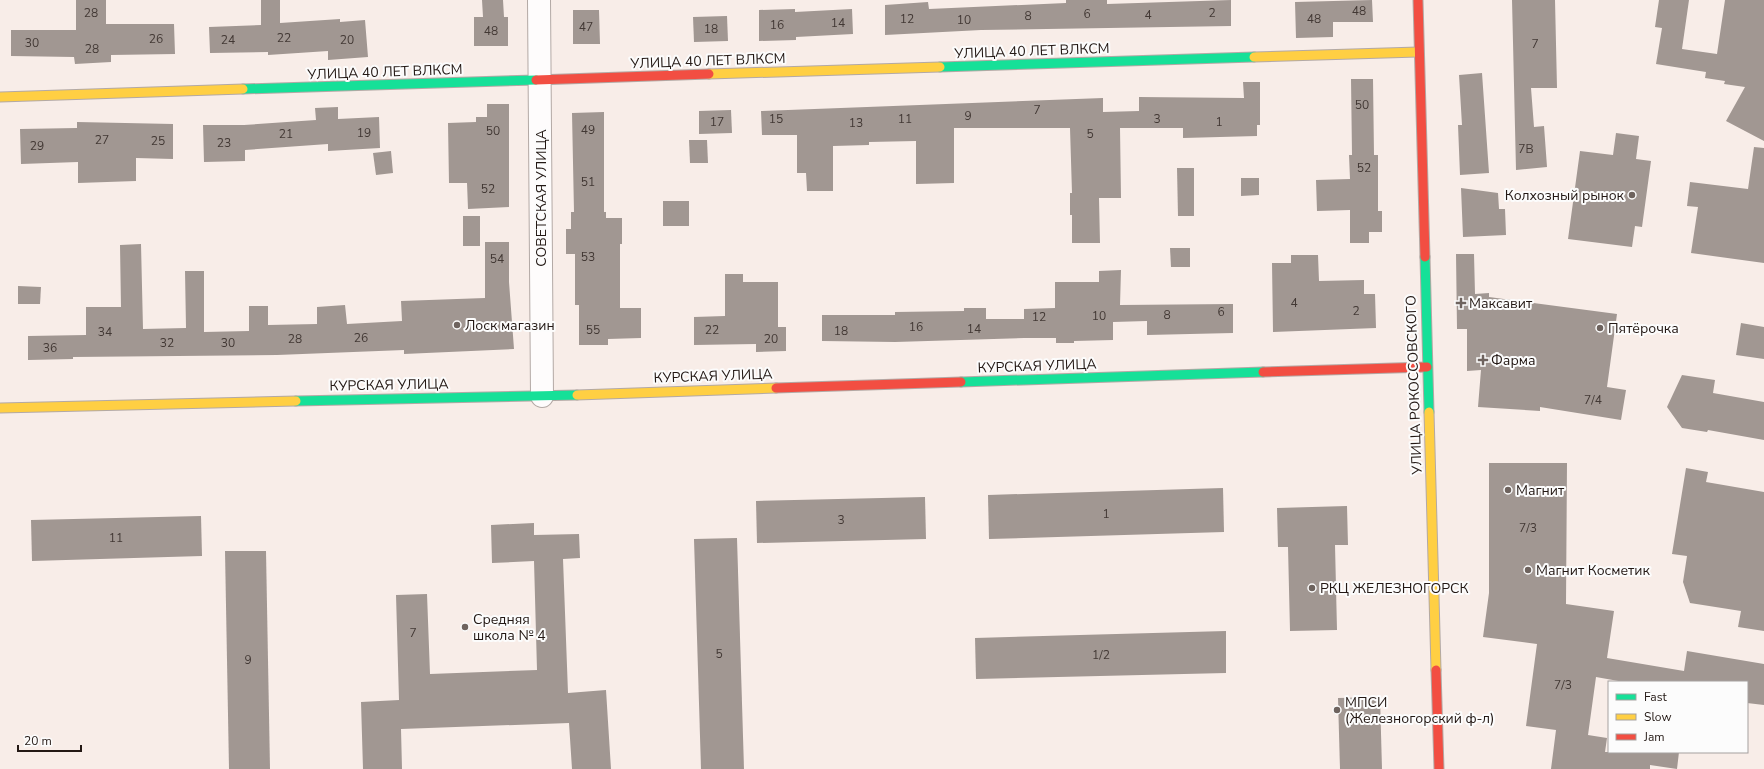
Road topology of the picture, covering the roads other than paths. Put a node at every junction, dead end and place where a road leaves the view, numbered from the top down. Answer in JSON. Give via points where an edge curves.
{"nodes":[{"id":1,"x":539,"y":0,"type":"edge"},
{"id":2,"x":1418,"y":0,"type":"edge"},
{"id":3,"x":1418,"y":52,"type":"junction"},
{"id":4,"x":540,"y":81,"type":"junction"},
{"id":5,"x":0,"y":97,"type":"edge"},
{"id":6,"x":1427,"y":367,"type":"junction"},
{"id":7,"x":542,"y":396,"type":"junction"},
{"id":8,"x":0,"y":408,"type":"edge"},
{"id":9,"x":1439,"y":769,"type":"edge"}],
"edges":[{"from":1,"to":4,"type":"street","name":"СОВЕТСКАЯ УЛИЦА"},
{"from":2,"to":3,"type":"main road","name":"УЛИЦА РОКОССОВСКОГО"},
{"from":3,"to":4,"type":"main road","name":"УЛИЦА 40 ЛЕТ ВЛКСМ"},
{"from":3,"to":6,"type":"main road","name":"УЛИЦА РОКОССОВСКОГО"},
{"from":4,"to":5,"type":"main road","name":"УЛИЦА 40 ЛЕТ ВЛКСМ"},
{"from":4,"to":7,"type":"street","name":"СОВЕТСКАЯ УЛИЦА"},
{"from":6,"to":7,"type":"main road","name":"КУРСКАЯ УЛИЦА"},
{"from":6,"to":9,"type":"main road","name":"УЛИЦА РОКОССОВСКОГО"},
{"from":7,"to":8,"type":"main road","name":"КУРСКАЯ УЛИЦА"}]}
